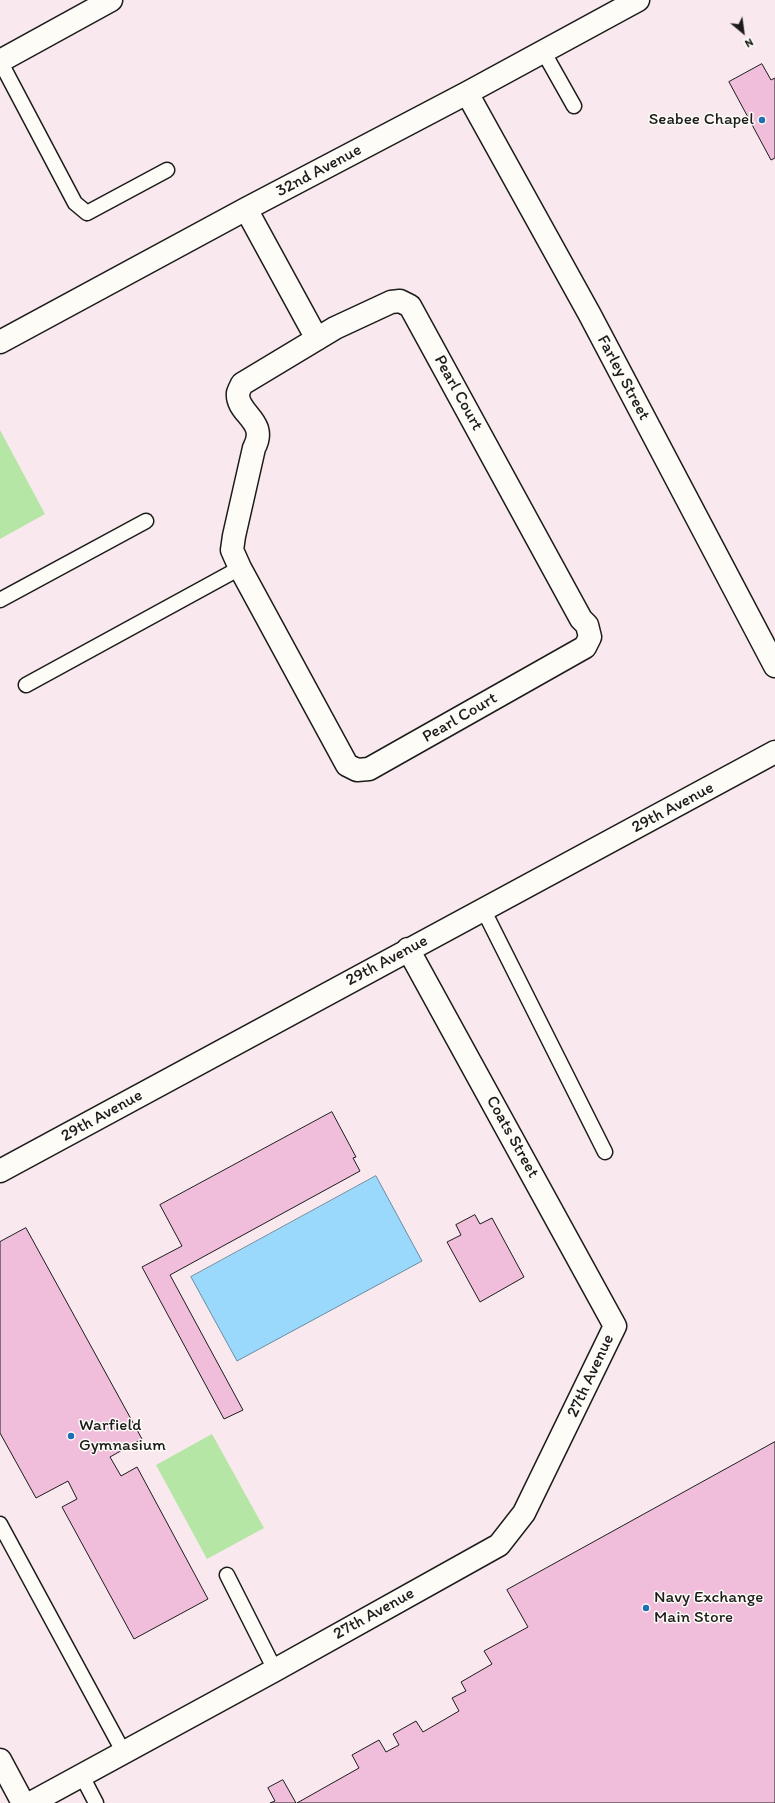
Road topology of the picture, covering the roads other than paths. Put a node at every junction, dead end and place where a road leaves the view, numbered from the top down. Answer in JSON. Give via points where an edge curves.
{"nodes":[{"id":1,"x":111,"y":0,"type":"edge"},
{"id":2,"x":638,"y":0,"type":"edge"},
{"id":3,"x":543,"y":51,"type":"junction"},
{"id":4,"x":0,"y":61,"type":"edge"},
{"id":5,"x":467,"y":93,"type":"junction"},
{"id":6,"x":574,"y":106,"type":"dead end"},
{"id":7,"x":167,"y":170,"type":"dead end"},
{"id":8,"x":246,"y":209,"type":"junction"},
{"id":9,"x":317,"y":339,"type":"junction"},
{"id":10,"x":0,"y":342,"type":"edge"},
{"id":11,"x":146,"y":521,"type":"dead end"},
{"id":12,"x":240,"y":568,"type":"junction"},
{"id":13,"x":0,"y":600,"type":"edge"},
{"id":14,"x":775,"y":666,"type":"edge"},
{"id":15,"x":26,"y":685,"type":"dead end"},
{"id":16,"x":775,"y":752,"type":"edge"},
{"id":17,"x":483,"y":909,"type":"junction"},
{"id":18,"x":408,"y":949,"type":"junction"},
{"id":19,"x":605,"y":1152,"type":"dead end"},
{"id":20,"x":0,"y":1172,"type":"edge"},
{"id":21,"x":615,"y":1326,"type":"joint"},
{"id":22,"x":0,"y":1524,"type":"edge"},
{"id":23,"x":227,"y":1575,"type":"dead end"},
{"id":24,"x":275,"y":1670,"type":"junction"},
{"id":25,"x":124,"y":1753,"type":"junction"},
{"id":26,"x":0,"y":1760,"type":"edge"},
{"id":27,"x":82,"y":1776,"type":"junction"},
{"id":28,"x":22,"y":1803,"type":"edge"},
{"id":29,"x":30,"y":1803,"type":"edge"},
{"id":30,"x":96,"y":1803,"type":"edge"}],
"edges":[{"from":1,"to":4,"type":"street"},
{"from":2,"to":3,"type":"street","name":"32nd Avenue"},
{"from":3,"to":5,"type":"street","name":"32nd Avenue"},
{"from":3,"to":6,"type":"lane"},
{"from":4,"to":7,"type":"lane","via":[[75,203],[88,212]]},
{"from":5,"to":8,"type":"street","name":"32nd Avenue"},
{"from":5,"to":14,"type":"street","name":"Farley Street","via":[[590,316]]},
{"from":8,"to":9,"type":"street"},
{"from":8,"to":10,"type":"street","name":"32nd Avenue"},
{"from":9,"to":12,"type":"street","name":"Pearl Court","via":[[242,384],[238,393],[241,404],[258,430],[258,441],[254,448],[232,550]]},
{"from":9,"to":12,"type":"street","name":"Pearl Court","via":[[391,302],[400,301],[410,306],[581,619],[587,625],[590,637],[585,647],[370,769],[357,770],[347,765]]},
{"from":11,"to":13,"type":"lane"},
{"from":12,"to":15,"type":"lane"},
{"from":16,"to":17,"type":"street","name":"29th Avenue"},
{"from":17,"to":18,"type":"street","name":"29th Avenue"},
{"from":17,"to":19,"type":"lane"},
{"from":18,"to":20,"type":"street","name":"29th Avenue"},
{"from":18,"to":21,"type":"street","name":"Coats Street"},
{"from":21,"to":24,"type":"street","name":"27th Avenue","via":[[524,1513],[499,1545]]},
{"from":22,"to":25,"type":"lane"},
{"from":23,"to":24,"type":"lane"},
{"from":24,"to":25,"type":"street","name":"27th Avenue"},
{"from":25,"to":27,"type":"street","name":"27th Avenue"},
{"from":26,"to":28,"type":"street"},
{"from":27,"to":29,"type":"street","name":"27th Avenue"},
{"from":27,"to":30,"type":"lane"}]}
